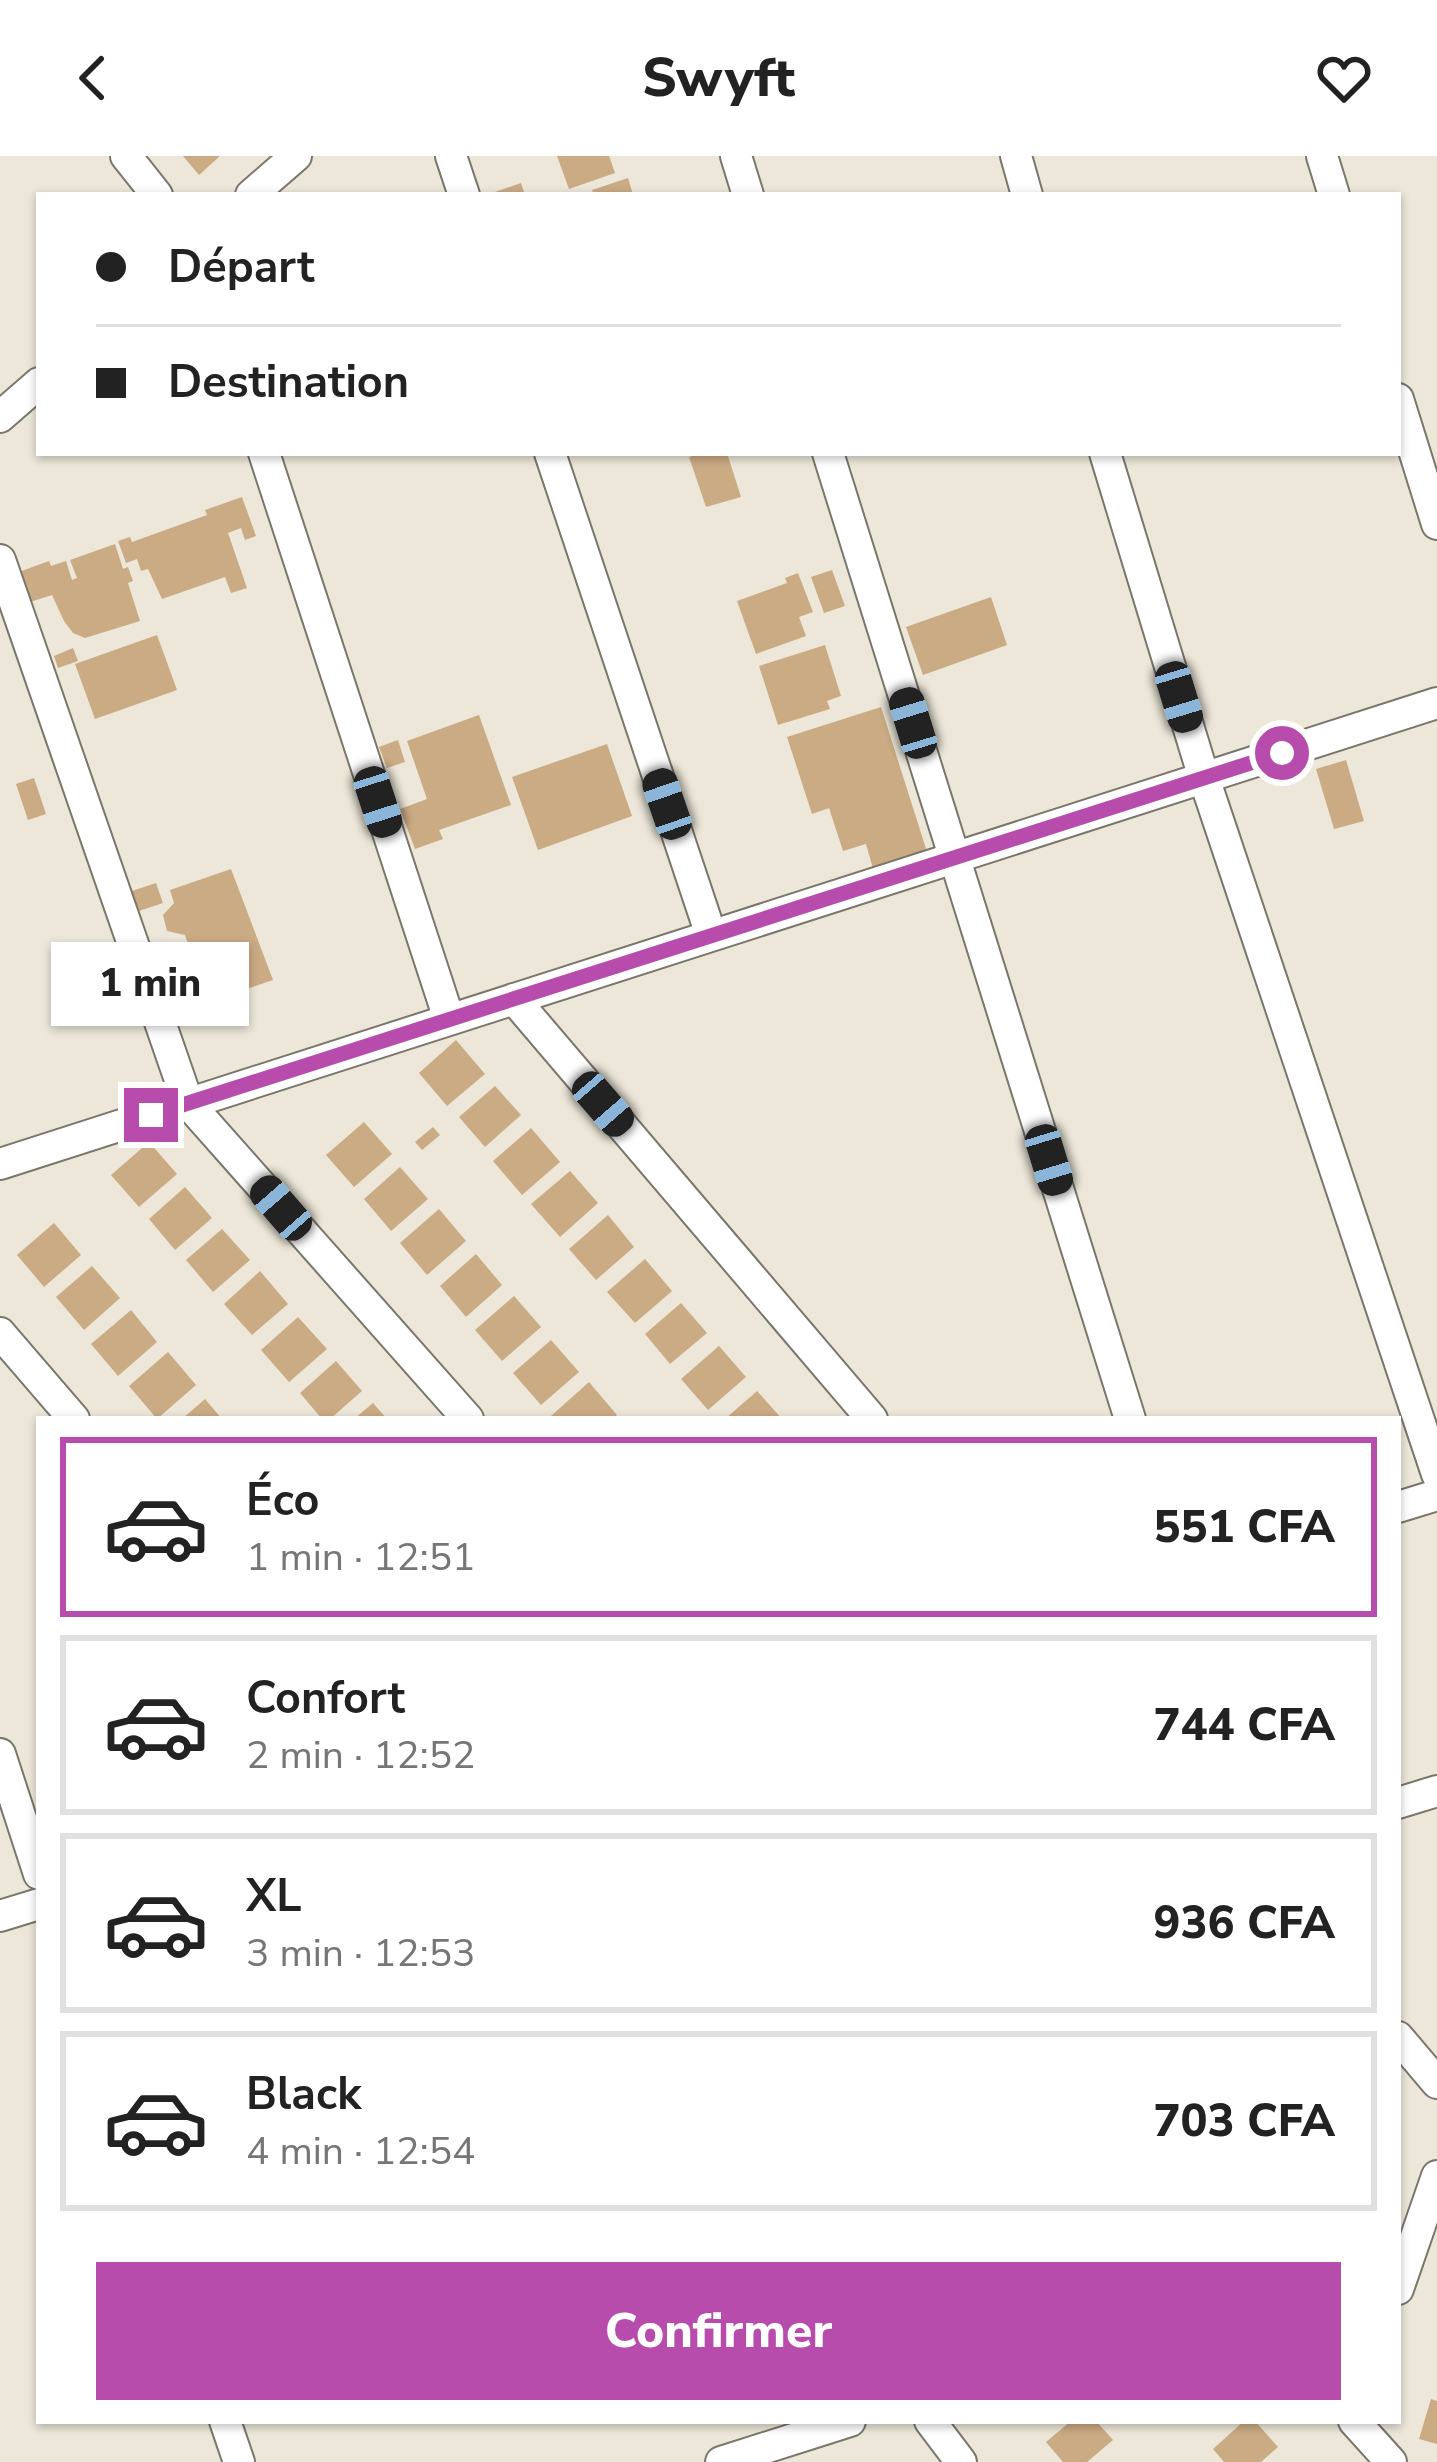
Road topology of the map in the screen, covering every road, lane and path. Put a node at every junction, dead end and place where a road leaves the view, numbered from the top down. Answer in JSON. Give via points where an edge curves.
{"nodes":[{"id":1,"x":126,"y":156,"type":"edge"},
{"id":2,"x":296,"y":156,"type":"edge"},
{"id":3,"x":451,"y":156,"type":"edge"},
{"id":4,"x":736,"y":156,"type":"edge"},
{"id":5,"x":1016,"y":156,"type":"edge"},
{"id":6,"x":1322,"y":156,"type":"edge"},
{"id":7,"x":155,"y":192,"type":"edge"},
{"id":8,"x":254,"y":192,"type":"edge"},
{"id":9,"x":463,"y":192,"type":"edge"},
{"id":10,"x":747,"y":192,"type":"edge"},
{"id":11,"x":1026,"y":192,"type":"edge"},
{"id":12,"x":1333,"y":192,"type":"edge"},
{"id":13,"x":36,"y":386,"type":"edge"},
{"id":14,"x":1401,"y":409,"type":"edge"},
{"id":15,"x":0,"y":417,"type":"edge"},
{"id":16,"x":265,"y":456,"type":"edge"},
{"id":17,"x":551,"y":456,"type":"edge"},
{"id":18,"x":830,"y":456,"type":"edge"},
{"id":19,"x":1107,"y":456,"type":"edge"},
{"id":20,"x":1437,"y":524,"type":"edge"},
{"id":21,"x":0,"y":560,"type":"edge"},
{"id":22,"x":1437,"y":703,"type":"edge"},
{"id":23,"x":1204,"y":778,"type":"junction"},
{"id":24,"x":955,"y":858,"type":"junction"},
{"id":25,"x":711,"y":935,"type":"junction"},
{"id":26,"x":514,"y":999,"type":"junction"},
{"id":27,"x":449,"y":1019,"type":"junction"},
{"id":28,"x":188,"y":1103,"type":"junction"},
{"id":29,"x":0,"y":1164,"type":"edge"},
{"id":30,"x":0,"y":1333,"type":"edge"},
{"id":31,"x":71,"y":1416,"type":"edge"},
{"id":32,"x":465,"y":1416,"type":"edge"},
{"id":33,"x":869,"y":1416,"type":"edge"},
{"id":34,"x":1129,"y":1416,"type":"edge"},
{"id":35,"x":1437,"y":1474,"type":"edge"},
{"id":36,"x":1437,"y":1495,"type":"edge"},
{"id":37,"x":1401,"y":1507,"type":"edge"},
{"id":38,"x":0,"y":1754,"type":"edge"},
{"id":39,"x":1437,"y":1791,"type":"edge"},
{"id":40,"x":1401,"y":1802,"type":"edge"},
{"id":41,"x":36,"y":1865,"type":"edge"},
{"id":42,"x":36,"y":1905,"type":"edge"},
{"id":43,"x":0,"y":1916,"type":"edge"},
{"id":44,"x":1401,"y":2041,"type":"edge"},
{"id":45,"x":1437,"y":2084,"type":"edge"},
{"id":46,"x":1437,"y":2176,"type":"edge"},
{"id":47,"x":1401,"y":2280,"type":"edge"},
{"id":48,"x":226,"y":2424,"type":"edge"},
{"id":49,"x":841,"y":2424,"type":"edge"},
{"id":50,"x":931,"y":2424,"type":"edge"},
{"id":51,"x":1357,"y":2424,"type":"edge"},
{"id":52,"x":239,"y":2462,"type":"edge"},
{"id":53,"x":721,"y":2462,"type":"edge"},
{"id":54,"x":961,"y":2462,"type":"edge"},
{"id":55,"x":1391,"y":2462,"type":"edge"}],
"edges":[{"from":1,"to":7,"type":"street"},
{"from":2,"to":8,"type":"street"},
{"from":3,"to":9,"type":"street"},
{"from":4,"to":10,"type":"street"},
{"from":5,"to":11,"type":"street"},
{"from":6,"to":12,"type":"street"},
{"from":13,"to":15,"type":"street"},
{"from":14,"to":20,"type":"street"},
{"from":16,"to":27,"type":"street"},
{"from":17,"to":25,"type":"street"},
{"from":18,"to":24,"type":"street"},
{"from":19,"to":23,"type":"street"},
{"from":21,"to":28,"type":"street"},
{"from":22,"to":23,"type":"street"},
{"from":23,"to":24,"type":"street"},
{"from":23,"to":35,"type":"street"},
{"from":24,"to":25,"type":"street"},
{"from":24,"to":34,"type":"street"},
{"from":25,"to":26,"type":"street"},
{"from":26,"to":27,"type":"street"},
{"from":26,"to":33,"type":"street"},
{"from":27,"to":28,"type":"street"},
{"from":28,"to":29,"type":"street"},
{"from":28,"to":32,"type":"street"},
{"from":30,"to":31,"type":"street"},
{"from":36,"to":37,"type":"street"},
{"from":38,"to":41,"type":"street"},
{"from":39,"to":40,"type":"street"},
{"from":42,"to":43,"type":"street"},
{"from":44,"to":45,"type":"street"},
{"from":46,"to":47,"type":"street"},
{"from":48,"to":52,"type":"street"},
{"from":49,"to":53,"type":"street"},
{"from":50,"to":54,"type":"street"},
{"from":51,"to":55,"type":"street"}]}
